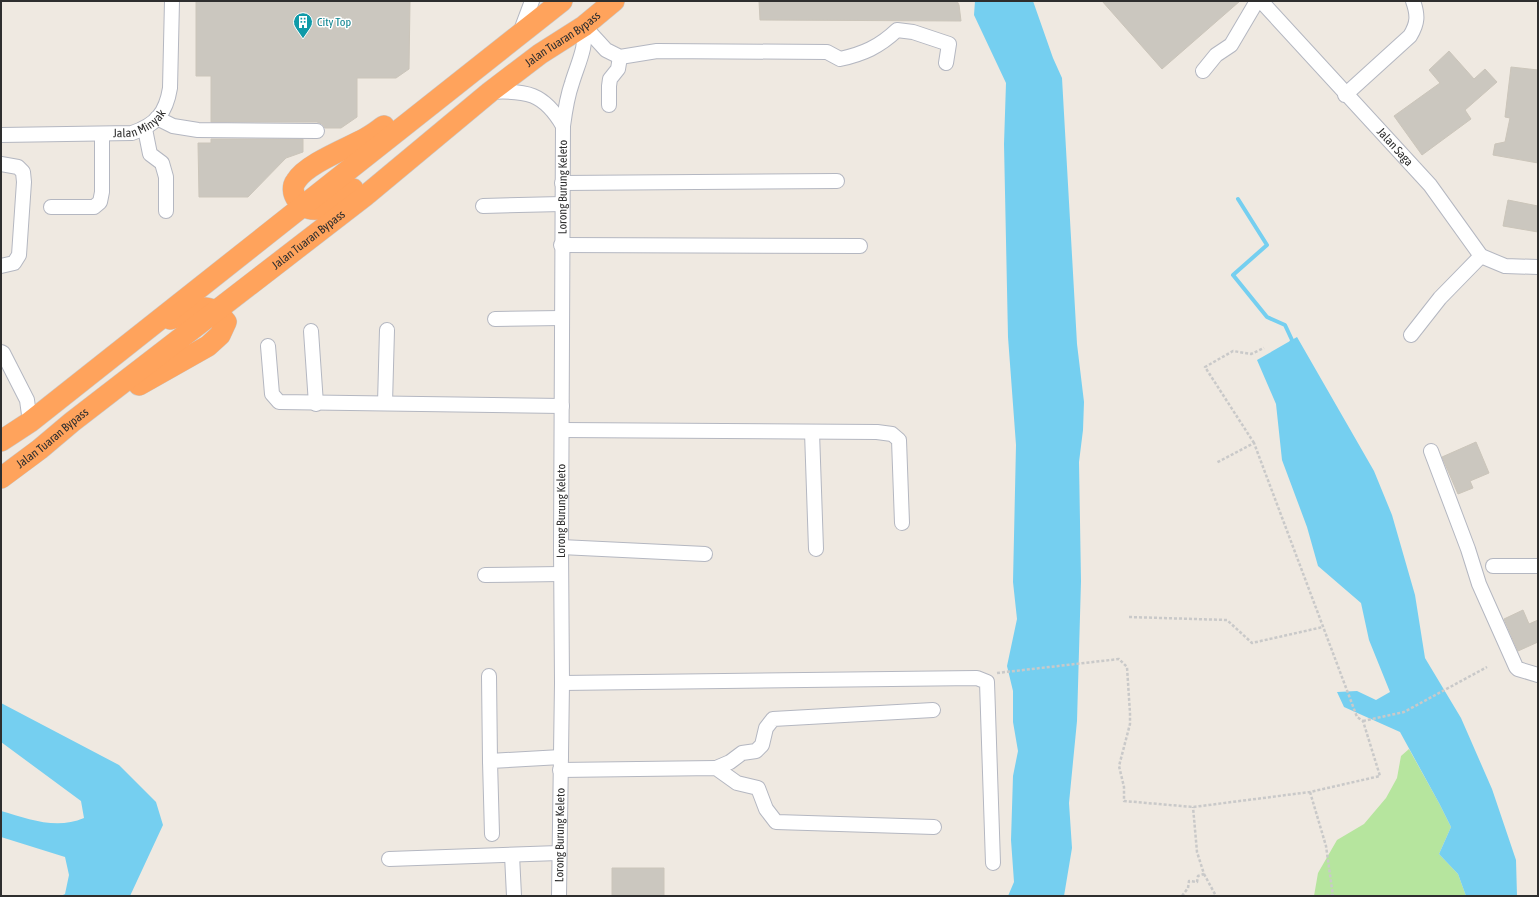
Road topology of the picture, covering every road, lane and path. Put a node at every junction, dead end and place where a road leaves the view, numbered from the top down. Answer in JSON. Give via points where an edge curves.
{"nodes":[{"id":1,"x":172,"y":1,"type":"edge"},
{"id":2,"x":532,"y":1,"type":"edge"},
{"id":3,"x":553,"y":1,"type":"edge"},
{"id":4,"x":562,"y":1,"type":"edge"},
{"id":5,"x":614,"y":1,"type":"edge"},
{"id":6,"x":1257,"y":1,"type":"edge"},
{"id":7,"x":1261,"y":1,"type":"edge"},
{"id":8,"x":1413,"y":1,"type":"edge"},
{"id":9,"x":584,"y":26,"type":"junction"},
{"id":10,"x":518,"y":37,"type":"junction"},
{"id":11,"x":620,"y":57,"type":"junction"},
{"id":12,"x":946,"y":63,"type":"dead end"},
{"id":13,"x":1203,"y":71,"type":"dead end"},
{"id":14,"x":490,"y":92,"type":"junction"},
{"id":15,"x":1345,"y":95,"type":"junction"},
{"id":16,"x":609,"y":105,"type":"dead end"},
{"id":17,"x":157,"y":118,"type":"junction"},
{"id":18,"x":563,"y":126,"type":"junction"},
{"id":19,"x":146,"y":129,"type":"junction"},
{"id":20,"x":318,"y":131,"type":"dead end"},
{"id":21,"x":102,"y":134,"type":"junction"},
{"id":22,"x":1,"y":135,"type":"edge"},
{"id":23,"x":1,"y":164,"type":"edge"},
{"id":24,"x":837,"y":181,"type":"dead end"},
{"id":25,"x":562,"y":183,"type":"junction"},
{"id":26,"x":562,"y":204,"type":"junction"},
{"id":27,"x":302,"y":206,"type":"junction"},
{"id":28,"x":483,"y":206,"type":"dead end"},
{"id":29,"x":51,"y":207,"type":"dead end"},
{"id":30,"x":166,"y":212,"type":"dead end"},
{"id":31,"x":561,"y":245,"type":"junction"},
{"id":32,"x":860,"y":246,"type":"dead end"},
{"id":33,"x":1481,"y":256,"type":"junction"},
{"id":34,"x":1,"y":266,"type":"edge"},
{"id":35,"x":1538,"y":267,"type":"edge"},
{"id":36,"x":216,"y":312,"type":"junction"},
{"id":37,"x":561,"y":318,"type":"junction"},
{"id":38,"x":495,"y":319,"type":"dead end"},
{"id":39,"x":158,"y":320,"type":"junction"},
{"id":40,"x":387,"y":330,"type":"dead end"},
{"id":41,"x":311,"y":331,"type":"dead end"},
{"id":42,"x":1411,"y":334,"type":"dead end"},
{"id":43,"x":268,"y":346,"type":"dead end"},
{"id":44,"x":1264,"y":348,"type":"dead end"},
{"id":45,"x":1,"y":352,"type":"edge"},
{"id":46,"x":385,"y":403,"type":"junction"},
{"id":47,"x":316,"y":404,"type":"junction"},
{"id":48,"x":562,"y":406,"type":"junction"},
{"id":49,"x":30,"y":422,"type":"junction"},
{"id":50,"x":562,"y":430,"type":"junction"},
{"id":51,"x":812,"y":432,"type":"junction"},
{"id":52,"x":1,"y":441,"type":"edge"},
{"id":53,"x":1254,"y":443,"type":"junction"},
{"id":54,"x":1431,"y":451,"type":"dead end"},
{"id":55,"x":1216,"y":463,"type":"dead end"},
{"id":56,"x":1,"y":478,"type":"edge"},
{"id":57,"x":902,"y":523,"type":"dead end"},
{"id":58,"x":561,"y":547,"type":"junction"},
{"id":59,"x":816,"y":549,"type":"dead end"},
{"id":60,"x":704,"y":554,"type":"dead end"},
{"id":61,"x":1493,"y":566,"type":"dead end"},
{"id":62,"x":1538,"y":566,"type":"edge"},
{"id":63,"x":561,"y":574,"type":"junction"},
{"id":64,"x":485,"y":575,"type":"dead end"},
{"id":65,"x":1129,"y":617,"type":"dead end"},
{"id":66,"x":1323,"y":627,"type":"junction"},
{"id":67,"x":1487,"y":667,"type":"dead end"},
{"id":68,"x":1533,"y":673,"type":"edge"},
{"id":69,"x":991,"y":674,"type":"dead end"},
{"id":70,"x":489,"y":676,"type":"dead end"},
{"id":71,"x":562,"y":683,"type":"junction"},
{"id":72,"x":933,"y":710,"type":"dead end"},
{"id":73,"x":1363,"y":721,"type":"junction"},
{"id":74,"x":490,"y":761,"type":"junction"},
{"id":75,"x":561,"y":763,"type":"junction"},
{"id":76,"x":716,"y":768,"type":"junction"},
{"id":77,"x":1310,"y":792,"type":"junction"},
{"id":78,"x":1193,"y":807,"type":"junction"},
{"id":79,"x":934,"y":826,"type":"dead end"},
{"id":80,"x":492,"y":834,"type":"dead end"},
{"id":81,"x":559,"y":853,"type":"junction"},
{"id":82,"x":512,"y":855,"type":"junction"},
{"id":83,"x":389,"y":859,"type":"dead end"},
{"id":84,"x":993,"y":863,"type":"dead end"},
{"id":85,"x":1204,"y":874,"type":"junction"},
{"id":86,"x":1333,"y":895,"type":"edge"},
{"id":87,"x":514,"y":896,"type":"edge"},
{"id":88,"x":559,"y":896,"type":"edge"},
{"id":89,"x":1182,"y":896,"type":"edge"},
{"id":90,"x":1216,"y":896,"type":"edge"},
{"id":91,"x":1326,"y":896,"type":"edge"}],
"edges":[{"from":1,"to":17,"type":"street","name":"Jalan Minyak","via":[[170,88],[164,111]]},
{"from":2,"to":10,"type":"street"},
{"from":3,"to":10,"type":"street"},
{"from":4,"to":10,"type":"highway"},
{"from":5,"to":9,"type":"highway","name":"Jalan Tuaran Bypass"},
{"from":6,"to":13,"type":"street","via":[[1231,45],[1216,55]]},
{"from":7,"to":15,"type":"street","name":"Jalan Saga"},
{"from":8,"to":15,"type":"street","via":[[1417,12],[1417,25],[1410,36]]},
{"from":9,"to":11,"type":"street","via":[[606,50]]},
{"from":9,"to":14,"type":"highway","name":"Jalan Tuaran Bypass","via":[[540,54]]},
{"from":9,"to":18,"type":"street","name":"Lorong Burung Keleto","via":[[586,39],[572,82]]},
{"from":10,"to":27,"type":"highway"},
{"from":11,"to":12,"type":"street","via":[[657,51],[827,52],[840,59],[864,53],[887,40],[897,30],[949,44]]},
{"from":11,"to":16,"type":"street","via":[[618,69],[610,79]]},
{"from":14,"to":18,"type":"street","via":[[513,91],[544,101],[555,111]]},
{"from":14,"to":27,"type":"highway","via":[[463,102],[337,201],[319,209],[310,210]]},
{"from":14,"to":36,"type":"highway","name":"Jalan Tuaran Bypass","via":[[365,196]]},
{"from":15,"to":33,"type":"street","name":"Jalan Saga","via":[[1430,185]]},
{"from":17,"to":19,"type":"street","name":"Jalan Minyak"},
{"from":17,"to":20,"type":"street","via":[[173,126],[198,130]]},
{"from":18,"to":25,"type":"street","name":"Lorong Burung Keleto"},
{"from":19,"to":21,"type":"street","name":"Jalan Minyak","via":[[132,133]]},
{"from":19,"to":30,"type":"street","via":[[150,154],[162,163],[166,177]]},
{"from":21,"to":22,"type":"street","name":"Jalan Minyak"},
{"from":21,"to":29,"type":"street","via":[[100,202],[94,207]]},
{"from":23,"to":34,"type":"street","via":[[18,167],[23,172],[24,182],[19,255],[14,264]]},
{"from":24,"to":25,"type":"street"},
{"from":25,"to":26,"type":"street","name":"Lorong Burung Keleto"},
{"from":26,"to":28,"type":"street"},
{"from":26,"to":31,"type":"street","name":"Lorong Burung Keleto"},
{"from":27,"to":39,"type":"highway"},
{"from":31,"to":32,"type":"street"},
{"from":31,"to":37,"type":"street","name":"Lorong Burung Keleto"},
{"from":33,"to":35,"type":"street","via":[[1505,266]]},
{"from":33,"to":42,"type":"street","via":[[1440,298]]},
{"from":36,"to":39,"type":"highway","via":[[199,307],[172,318]]},
{"from":36,"to":56,"type":"highway","name":"Jalan Tuaran Bypass"},
{"from":37,"to":38,"type":"street"},
{"from":37,"to":48,"type":"street","name":"Lorong Burung Keleto"},
{"from":39,"to":49,"type":"highway"},
{"from":40,"to":46,"type":"street"},
{"from":41,"to":47,"type":"street"},
{"from":43,"to":47,"type":"street","via":[[272,394],[279,402]]},
{"from":44,"to":53,"type":"path","via":[[1251,354],[1233,351],[1205,367]]},
{"from":45,"to":49,"type":"street","via":[[4,353],[27,400]]},
{"from":46,"to":47,"type":"street"},
{"from":46,"to":48,"type":"street"},
{"from":48,"to":50,"type":"street","name":"Lorong Burung Keleto"},
{"from":49,"to":52,"type":"highway"},
{"from":50,"to":51,"type":"street"},
{"from":50,"to":58,"type":"street","name":"Lorong Burung Keleto"},
{"from":51,"to":57,"type":"street","via":[[877,432],[892,434],[899,440]]},
{"from":51,"to":59,"type":"street"},
{"from":53,"to":55,"type":"path"},
{"from":53,"to":66,"type":"path"},
{"from":54,"to":68,"type":"street","via":[[1479,584],[1516,666]]},
{"from":58,"to":60,"type":"street"},
{"from":58,"to":63,"type":"street","name":"Lorong Burung Keleto"},
{"from":61,"to":62,"type":"street"},
{"from":63,"to":64,"type":"street"},
{"from":63,"to":71,"type":"street","name":"Lorong Burung Keleto"},
{"from":65,"to":66,"type":"path","via":[[1227,620],[1252,643]]},
{"from":66,"to":73,"type":"path","via":[[1358,717]]},
{"from":67,"to":73,"type":"path","via":[[1404,712]]},
{"from":69,"to":78,"type":"path","via":[[1119,659],[1127,667],[1130,713],[1130,724],[1119,766],[1124,801]]},
{"from":70,"to":74,"type":"street"},
{"from":71,"to":75,"type":"street","name":"Lorong Burung Keleto"},
{"from":71,"to":84,"type":"street","via":[[984,679],[987,682]]},
{"from":72,"to":76,"type":"street","via":[[773,719],[766,728],[762,745],[756,751],[742,753]]},
{"from":73,"to":77,"type":"path","via":[[1380,776]]},
{"from":74,"to":75,"type":"street"},
{"from":74,"to":80,"type":"street"},
{"from":75,"to":76,"type":"street"},
{"from":75,"to":81,"type":"street","name":"Lorong Burung Keleto"},
{"from":76,"to":79,"type":"street","via":[[737,783],[758,788],[766,809],[776,822]]},
{"from":77,"to":78,"type":"path"},
{"from":77,"to":86,"type":"path","via":[[1326,846]]},
{"from":78,"to":85,"type":"path","via":[[1197,852]]},
{"from":81,"to":82,"type":"street"},
{"from":81,"to":88,"type":"street","name":"Lorong Burung Keleto"},
{"from":82,"to":83,"type":"street"},
{"from":82,"to":87,"type":"street"},
{"from":85,"to":89,"type":"path","via":[[1198,876],[1197,882],[1189,881],[1188,888]]},
{"from":85,"to":90,"type":"path"},
{"from":86,"to":91,"type":"path"}]}
